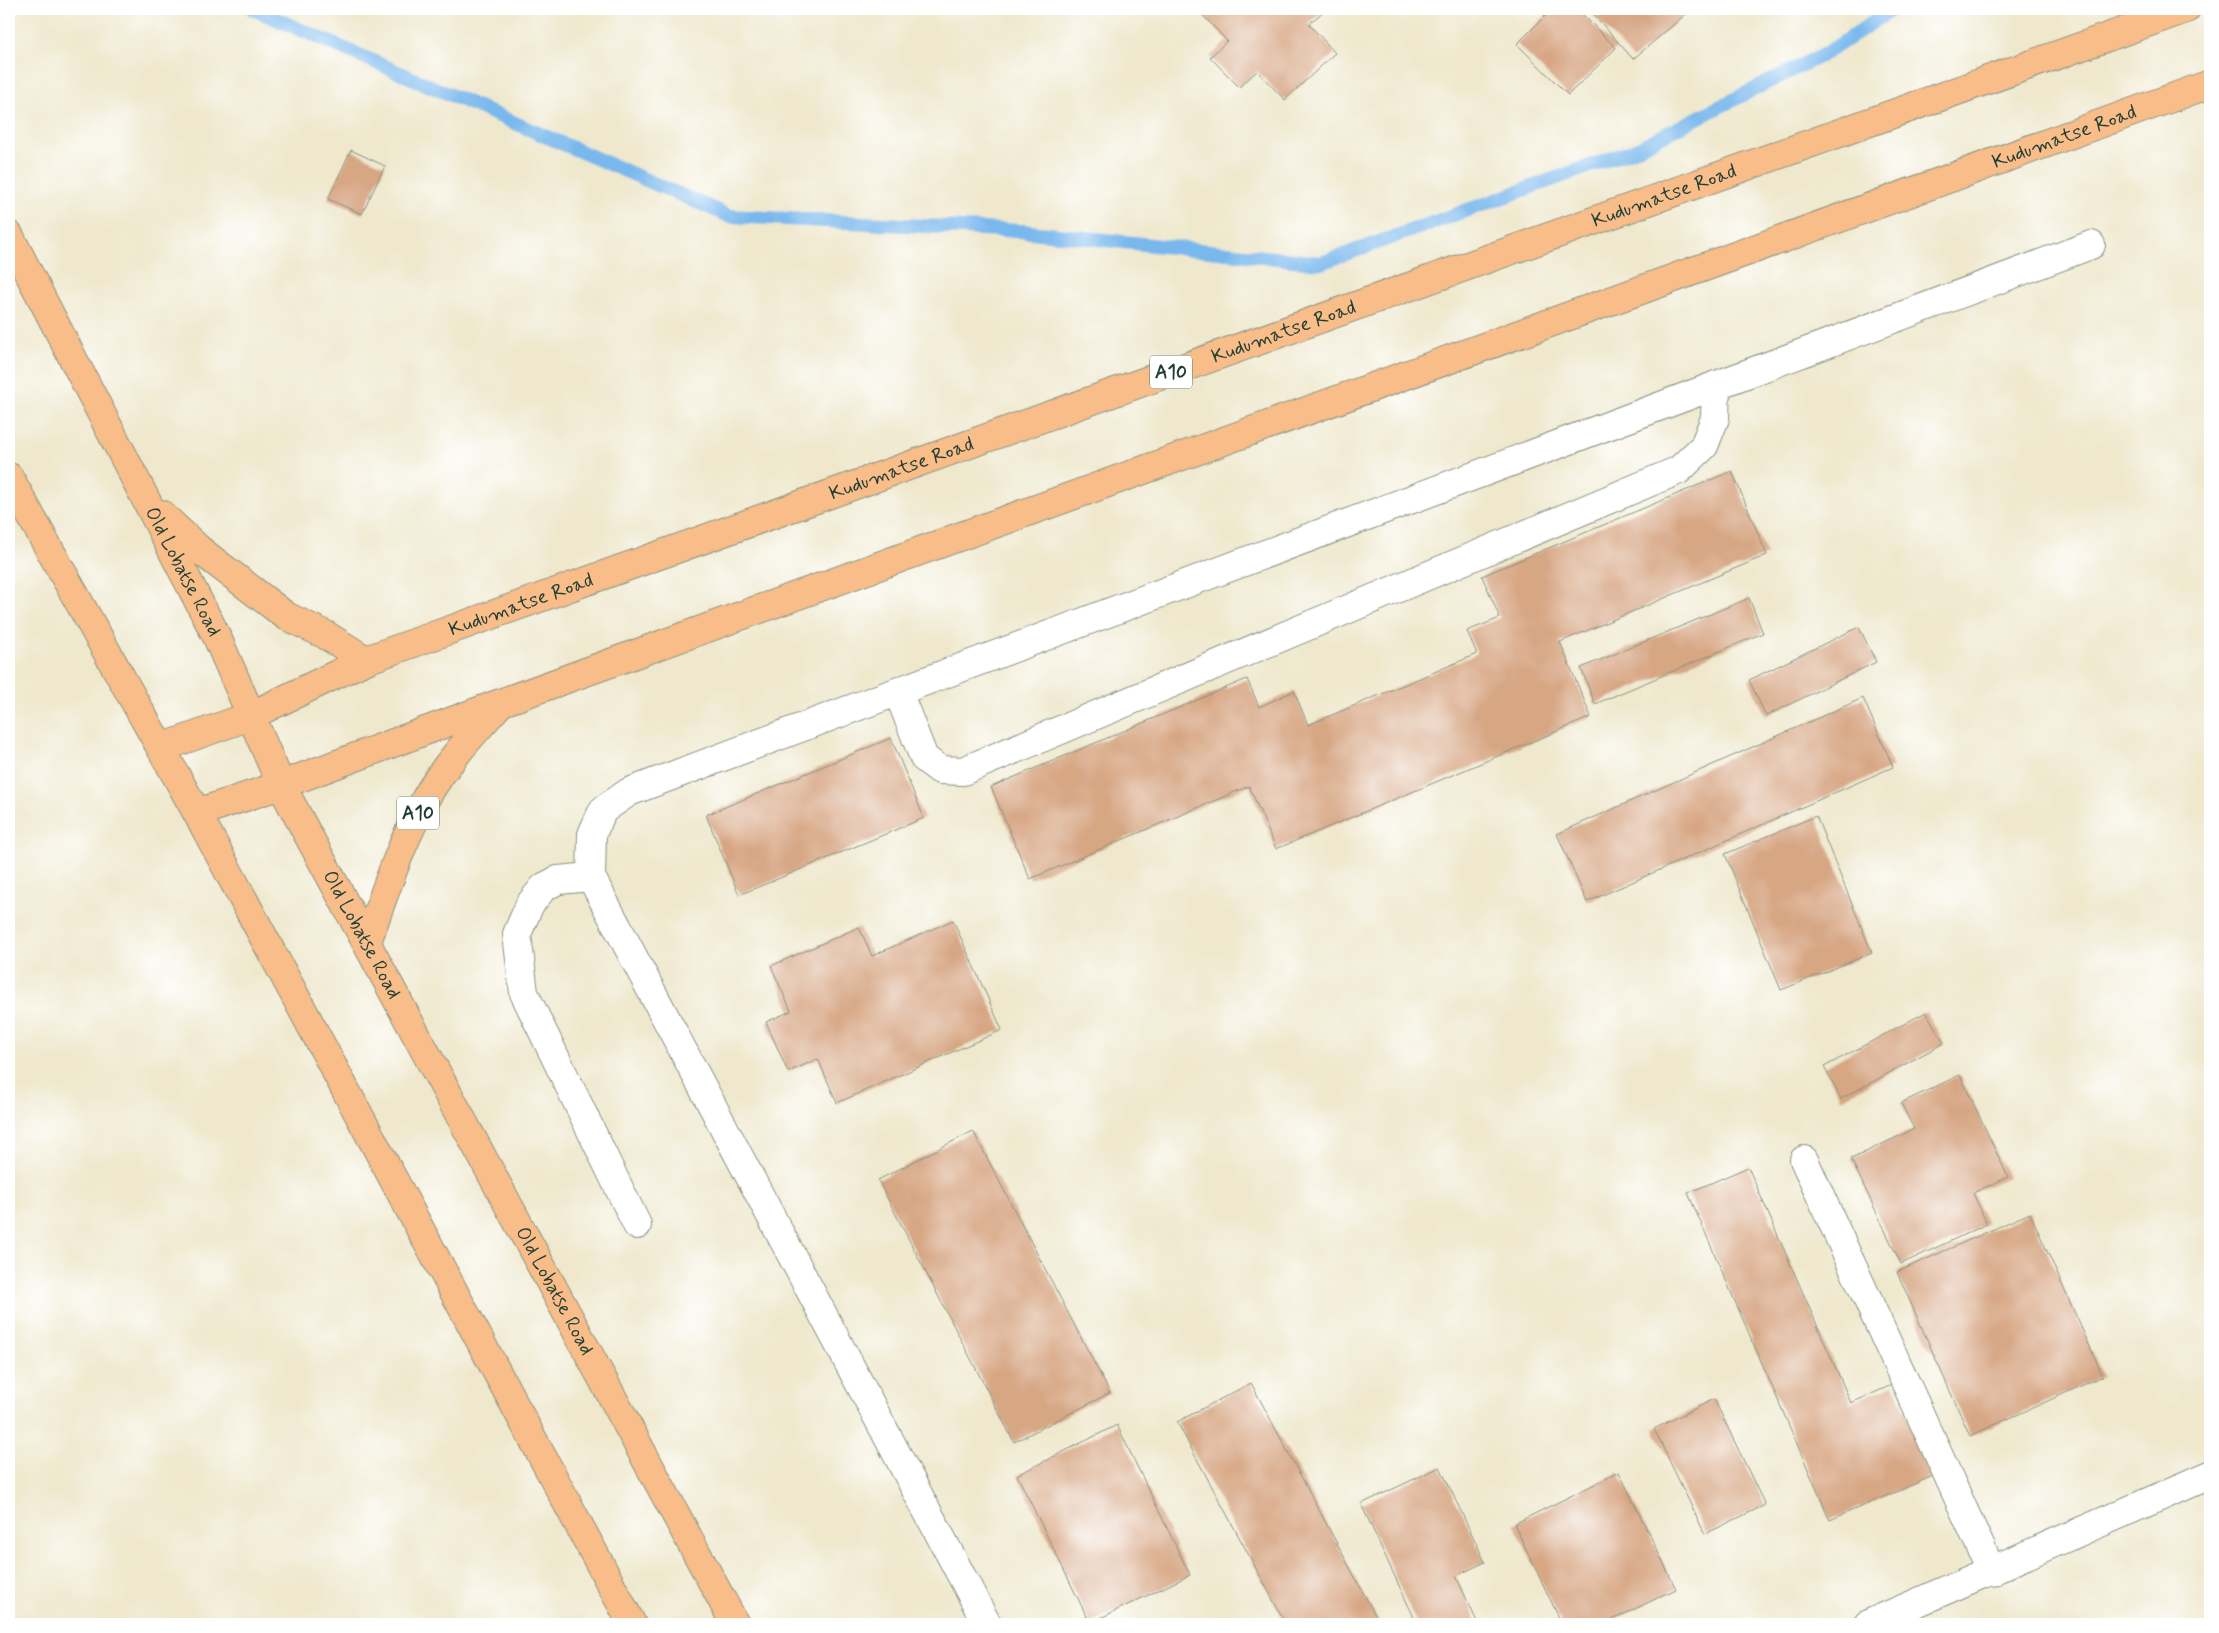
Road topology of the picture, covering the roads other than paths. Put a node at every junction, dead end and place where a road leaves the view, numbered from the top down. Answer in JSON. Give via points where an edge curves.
{"nodes":[{"id":1,"x":2186,"y":9,"type":"edge"},
{"id":2,"x":2210,"y":84,"type":"edge"},
{"id":3,"x":9,"y":235,"type":"edge"},
{"id":4,"x":2091,"y":245,"type":"dead end"},
{"id":5,"x":1716,"y":385,"type":"junction"},
{"id":6,"x":9,"y":477,"type":"edge"},
{"id":7,"x":147,"y":501,"type":"junction"},
{"id":8,"x":366,"y":660,"type":"junction"},
{"id":9,"x":898,"y":692,"type":"junction"},
{"id":10,"x":500,"y":703,"type":"junction"},
{"id":11,"x":250,"y":716,"type":"junction"},
{"id":12,"x":161,"y":748,"type":"junction"},
{"id":13,"x":281,"y":785,"type":"junction"},
{"id":14,"x":197,"y":813,"type":"junction"},
{"id":15,"x":591,"y":877,"type":"junction"},
{"id":16,"x":367,"y":942,"type":"junction"},
{"id":17,"x":1804,"y":1160,"type":"dead end"},
{"id":18,"x":637,"y":1225,"type":"dead end"},
{"id":19,"x":2210,"y":1475,"type":"edge"},
{"id":20,"x":1992,"y":1572,"type":"junction"},
{"id":21,"x":632,"y":1624,"type":"edge"},
{"id":22,"x":734,"y":1624,"type":"edge"},
{"id":23,"x":987,"y":1624,"type":"edge"},
{"id":24,"x":1868,"y":1624,"type":"edge"}],
"edges":[{"from":1,"to":8,"type":"main road","name":"Kudumatse Road","number":"A10"},
{"from":2,"to":10,"type":"main road","name":"Kudumatse Road","number":"A10"},
{"from":3,"to":7,"type":"main road","name":"Old Lobatse Road"},
{"from":4,"to":5,"type":"street"},
{"from":5,"to":9,"type":"street"},
{"from":5,"to":9,"type":"street","via":[[1715,418],[1704,446],[1679,470],[963,771],[940,770],[924,758]]},
{"from":6,"to":12,"type":"main road"},
{"from":7,"to":8,"type":"main road","via":[[201,551],[278,611]]},
{"from":7,"to":11,"type":"main road","name":"Old Lobatse Road","via":[[217,637]]},
{"from":8,"to":11,"type":"main road","name":"Kudumatse Road","number":"A10"},
{"from":9,"to":15,"type":"street","via":[[629,792],[603,810],[592,834]]},
{"from":10,"to":13,"type":"main road","name":"Kudumatse Road","number":"A10"},
{"from":10,"to":16,"type":"main road","number":"A10","via":[[452,758],[427,796],[400,851]]},
{"from":11,"to":12,"type":"main road","name":"Kudumatse Road","number":"A10"},
{"from":11,"to":13,"type":"main road","name":"Old Lobatse Road"},
{"from":12,"to":14,"type":"main road"},
{"from":13,"to":14,"type":"main road","name":"Kudumatse Road","number":"A10"},
{"from":13,"to":16,"type":"main road","name":"Old Lobatse Road"},
{"from":14,"to":21,"type":"main road"},
{"from":15,"to":18,"type":"street","via":[[558,880],[544,888],[530,904],[518,934],[524,993]]},
{"from":15,"to":23,"type":"street"},
{"from":16,"to":22,"type":"main road","name":"Old Lobatse Road"},
{"from":17,"to":20,"type":"street"},
{"from":19,"to":20,"type":"street"},
{"from":20,"to":24,"type":"street"}]}
